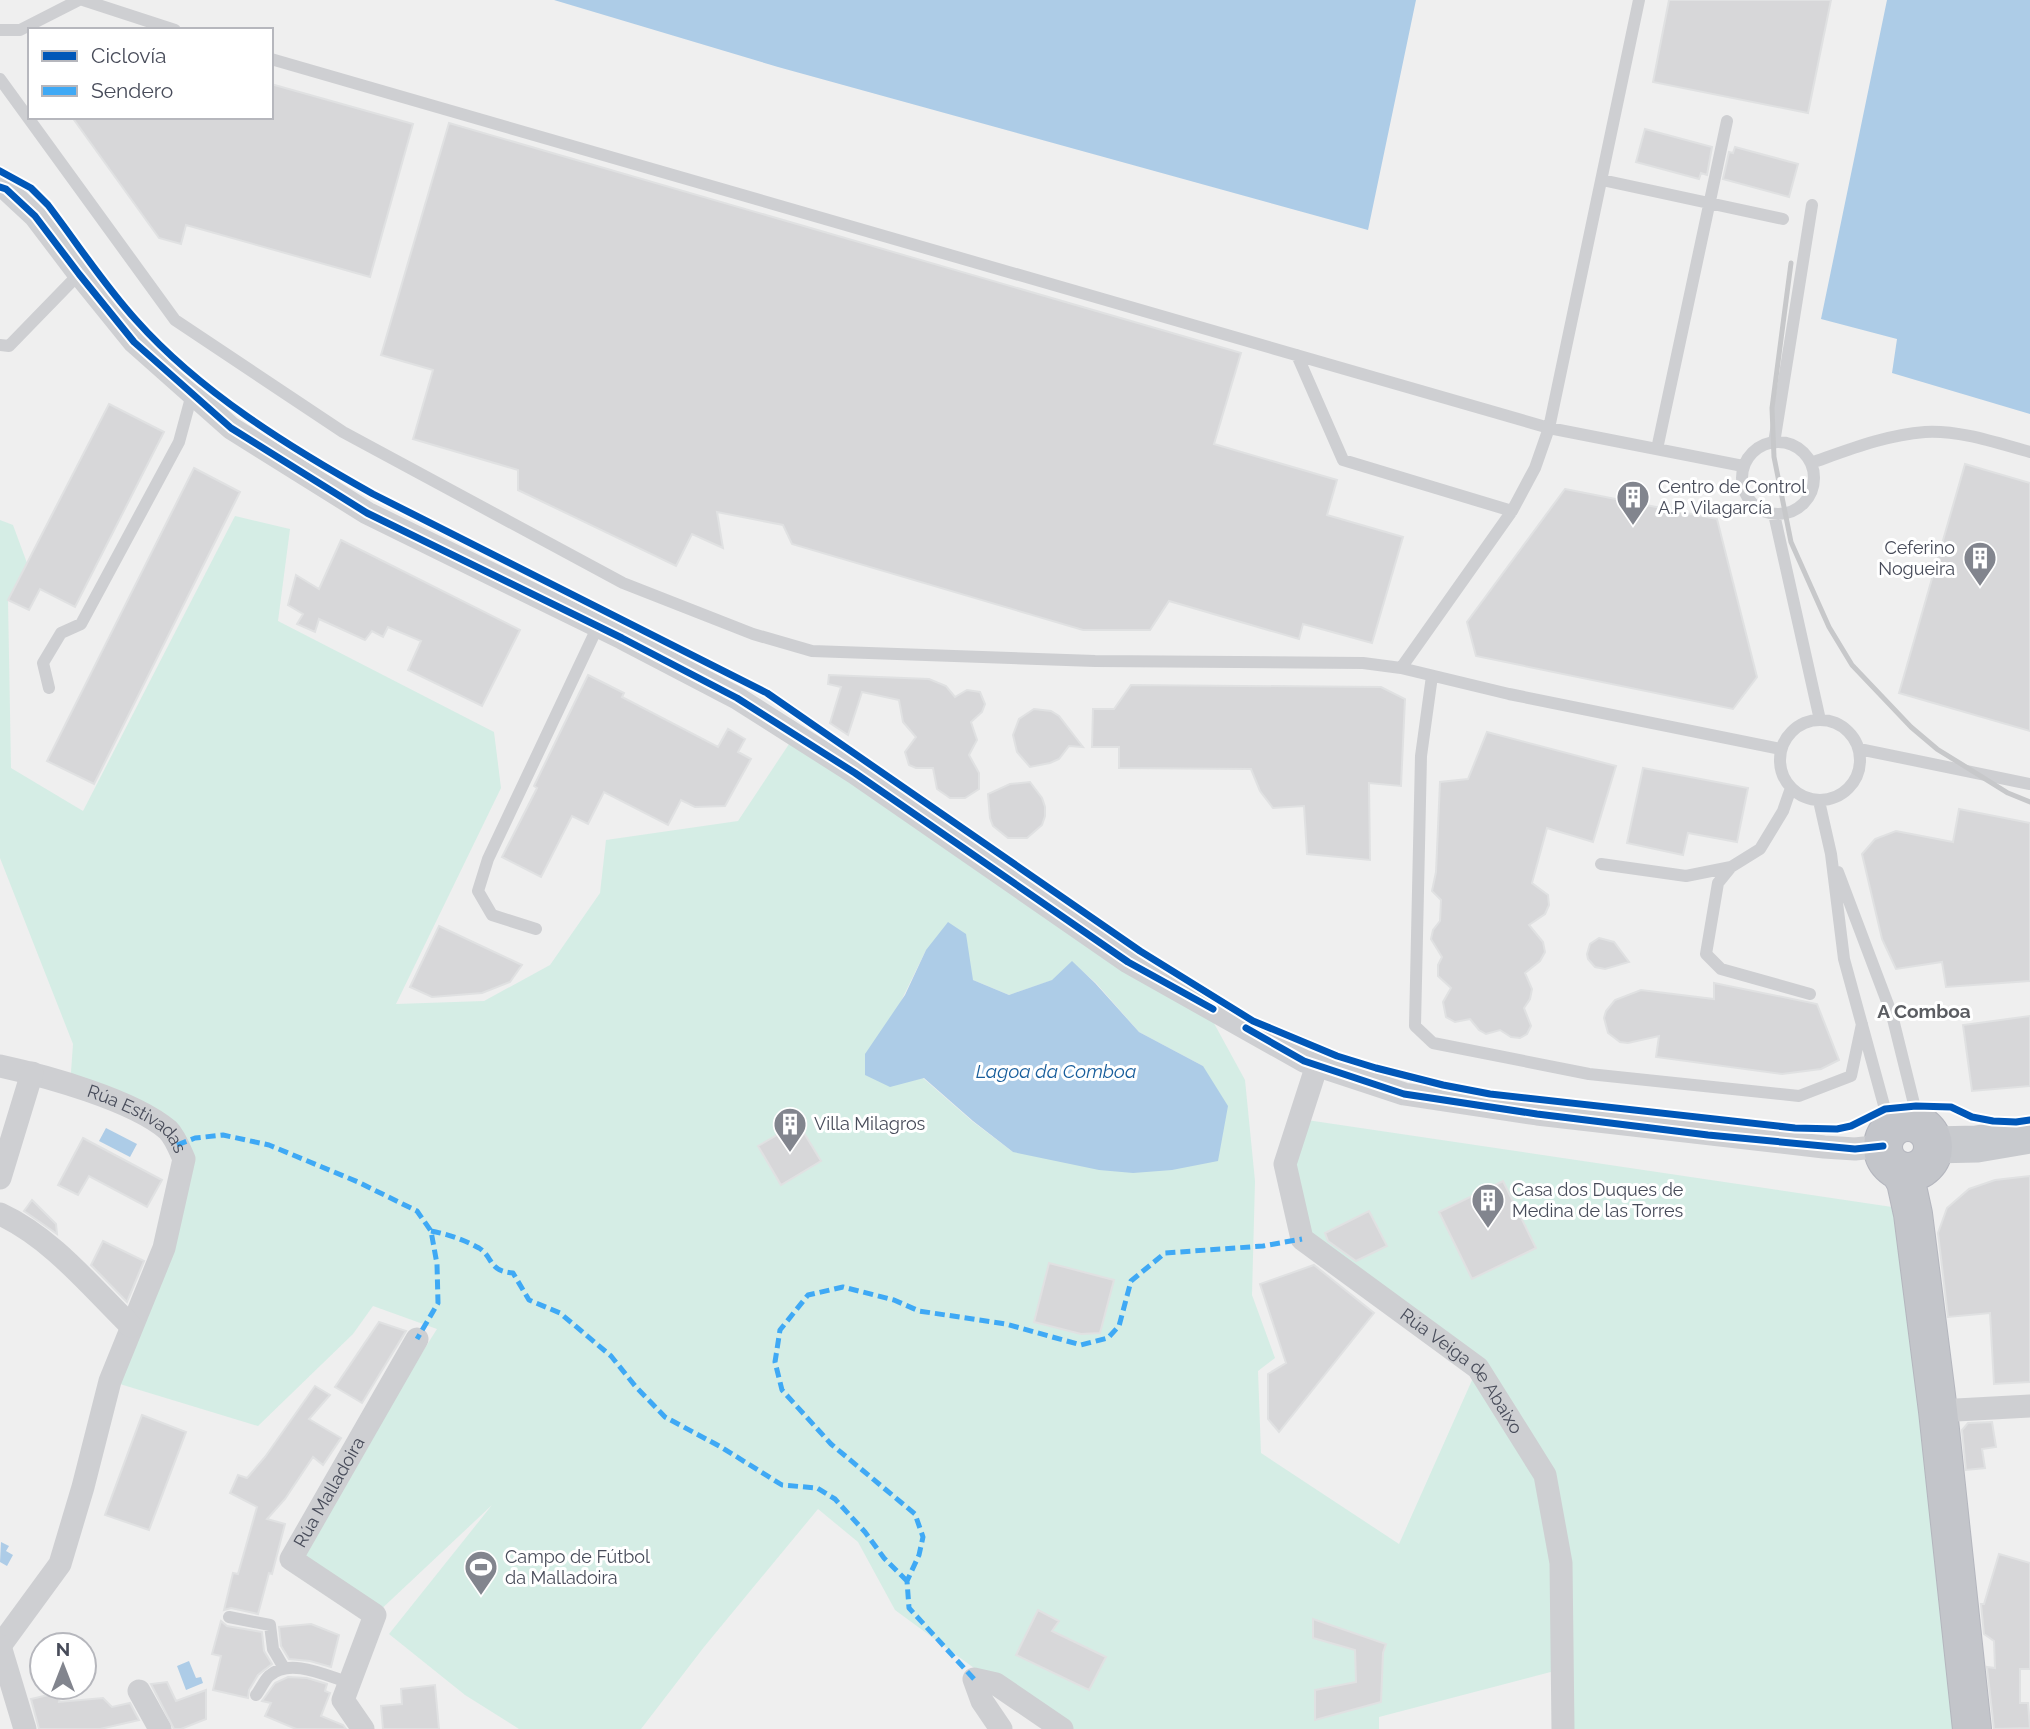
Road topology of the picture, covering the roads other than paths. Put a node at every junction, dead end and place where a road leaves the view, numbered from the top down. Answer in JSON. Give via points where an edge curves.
{"nodes":[{"id":1,"x":81,"y":0,"type":"edge"},
{"id":2,"x":1639,"y":0,"type":"edge"},
{"id":3,"x":169,"y":28,"type":"edge"},
{"id":4,"x":0,"y":30,"type":"edge"},
{"id":5,"x":273,"y":60,"type":"edge"},
{"id":6,"x":0,"y":79,"type":"edge"},
{"id":7,"x":28,"y":118,"type":"edge"},
{"id":8,"x":29,"y":119,"type":"edge"},
{"id":9,"x":1727,"y":121,"type":"dead end"},
{"id":10,"x":1602,"y":180,"type":"junction"},
{"id":11,"x":0,"y":187,"type":"edge"},
{"id":12,"x":1710,"y":203,"type":"junction"},
{"id":13,"x":1811,"y":205,"type":"dead end"},
{"id":14,"x":1783,"y":219,"type":"dead end"},
{"id":15,"x":79,"y":274,"type":"junction"},
{"id":16,"x":0,"y":345,"type":"edge"},
{"id":17,"x":1297,"y":355,"type":"junction"},
{"id":18,"x":192,"y":394,"type":"junction"},
{"id":19,"x":1549,"y":428,"type":"junction"},
{"id":20,"x":1774,"y":443,"type":"junction"},
{"id":21,"x":1657,"y":449,"type":"junction"},
{"id":22,"x":2030,"y":453,"type":"edge"},
{"id":23,"x":1811,"y":463,"type":"junction"},
{"id":24,"x":1744,"y":466,"type":"junction"},
{"id":25,"x":1512,"y":511,"type":"junction"},
{"id":26,"x":1774,"y":514,"type":"junction"},
{"id":27,"x":598,"y":626,"type":"junction"},
{"id":28,"x":1401,"y":668,"type":"junction"},
{"id":29,"x":1432,"y":676,"type":"junction"},
{"id":30,"x":49,"y":688,"type":"dead end"},
{"id":31,"x":1820,"y":720,"type":"junction"},
{"id":32,"x":1781,"y":749,"type":"junction"},
{"id":33,"x":1859,"y":749,"type":"junction"},
{"id":34,"x":2030,"y":784,"type":"edge"},
{"id":35,"x":1791,"y":788,"type":"junction"},
{"id":36,"x":1819,"y":801,"type":"junction"},
{"id":37,"x":1831,"y":853,"type":"junction"},
{"id":38,"x":1601,"y":864,"type":"dead end"},
{"id":39,"x":1731,"y":867,"type":"junction"},
{"id":40,"x":536,"y":929,"type":"dead end"},
{"id":41,"x":1810,"y":994,"type":"dead end"},
{"id":42,"x":1863,"y":1024,"type":"junction"},
{"id":43,"x":1317,"y":1065,"type":"junction"},
{"id":44,"x":0,"y":1066,"type":"edge"},
{"id":45,"x":32,"y":1073,"type":"junction"},
{"id":46,"x":2030,"y":1135,"type":"edge"},
{"id":47,"x":1908,"y":1147,"type":"junction"},
{"id":48,"x":0,"y":1178,"type":"edge"},
{"id":49,"x":0,"y":1214,"type":"edge"},
{"id":50,"x":131,"y":1326,"type":"junction"},
{"id":51,"x":417,"y":1339,"type":"dead end"},
{"id":52,"x":2030,"y":1406,"type":"edge"},
{"id":53,"x":1938,"y":1411,"type":"junction"},
{"id":54,"x":229,"y":1617,"type":"dead end"},
{"id":55,"x":0,"y":1646,"type":"edge"},
{"id":56,"x":284,"y":1668,"type":"junction"},
{"id":57,"x":350,"y":1683,"type":"junction"},
{"id":58,"x":139,"y":1691,"type":"dead end"},
{"id":59,"x":257,"y":1695,"type":"dead end"},
{"id":60,"x":25,"y":1729,"type":"edge"},
{"id":61,"x":160,"y":1729,"type":"edge"},
{"id":62,"x":363,"y":1729,"type":"edge"},
{"id":63,"x":1002,"y":1729,"type":"edge"},
{"id":64,"x":1062,"y":1729,"type":"edge"},
{"id":65,"x":1563,"y":1729,"type":"edge"},
{"id":66,"x":1972,"y":1729,"type":"edge"}],
"edges":[{"from":1,"to":3,"type":"lane"},
{"from":1,"to":4,"type":"lane","via":[[20,30]]},
{"from":2,"to":10,"type":"lane"},
{"from":5,"to":17,"type":"lane"},
{"from":6,"to":7,"type":"lane"},
{"from":8,"to":28,"type":"lane","via":[[175,320],[343,432],[623,583],[753,634],[813,651],[1095,661],[1363,663]]},
{"from":9,"to":12,"type":"lane"},
{"from":10,"to":12,"type":"lane"},
{"from":10,"to":19,"type":"lane"},
{"from":11,"to":15,"type":"street","via":[[35,216]]},
{"from":12,"to":14,"type":"lane"},
{"from":12,"to":21,"type":"lane"},
{"from":13,"to":20,"type":"lane"},
{"from":15,"to":16,"type":"lane","via":[[9,346]]},
{"from":15,"to":18,"type":"street","via":[[134,342]]},
{"from":17,"to":19,"type":"lane"},
{"from":17,"to":25,"type":"lane","via":[[1343,460]]},
{"from":18,"to":27,"type":"street","via":[[231,428],[368,513]]},
{"from":18,"to":30,"type":"lane","via":[[179,442],[81,624],[61,633],[43,663]]},
{"from":19,"to":21,"type":"lane"},
{"from":19,"to":25,"type":"lane"},
{"from":20,"to":23,"type":"lane","via":[[1797,447]]},
{"from":20,"to":24,"type":"lane","via":[[1756,449]]},
{"from":21,"to":24,"type":"lane"},
{"from":22,"to":23,"type":"lane","via":[[1981,438],[1926,432],[1877,440]]},
{"from":23,"to":26,"type":"lane","via":[[1814,482],[1807,499],[1794,510]]},
{"from":24,"to":26,"type":"lane","via":[[1741,477],[1747,498]]},
{"from":25,"to":28,"type":"lane"},
{"from":26,"to":31,"type":"lane"},
{"from":27,"to":40,"type":"lane","via":[[488,859],[478,891],[492,915]]},
{"from":27,"to":43,"type":"street","via":[[737,698],[855,773],[1128,962]]},
{"from":28,"to":29,"type":"lane"},
{"from":29,"to":32,"type":"lane"},
{"from":29,"to":42,"type":"lane","via":[[1417,856],[1415,1026],[1433,1043],[1589,1074],[1799,1097],[1851,1076]]},
{"from":31,"to":32,"type":"lane","via":[[1800,725]]},
{"from":31,"to":33,"type":"lane","via":[[1844,728]]},
{"from":32,"to":35,"type":"lane","via":[[1781,770]]},
{"from":33,"to":34,"type":"lane"},
{"from":33,"to":36,"type":"lane","via":[[1858,774],[1852,785],[1843,794]]},
{"from":35,"to":36,"type":"lane"},
{"from":35,"to":39,"type":"lane","via":[[1760,849]]},
{"from":36,"to":37,"type":"lane"},
{"from":37,"to":42,"type":"lane","via":[[1844,959]]},
{"from":37,"to":47,"type":"lane","via":[[1892,1015]]},
{"from":38,"to":39,"type":"lane","via":[[1686,876]]},
{"from":39,"to":41,"type":"lane","via":[[1718,883],[1706,954],[1721,969]]},
{"from":42,"to":47,"type":"lane","via":[[1885,1110]]},
{"from":43,"to":47,"type":"street","via":[[1404,1094],[1537,1114],[1824,1147]]},
{"from":43,"to":65,"type":"street","name":"Rúa Veiga de Abaixo","via":[[1285,1164],[1302,1240],[1478,1368],[1545,1475],[1561,1563]]},
{"from":44,"to":45,"type":"street","name":"Rúa Estivadas"},
{"from":45,"to":48,"type":"street"},
{"from":45,"to":50,"type":"street","name":"Rúa Estivadas","via":[[132,1108],[170,1132],[184,1159],[164,1248]]},
{"from":46,"to":47,"type":"main road","via":[[1977,1144]]},
{"from":47,"to":53,"type":"highway","via":[[1909,1192]]},
{"from":49,"to":50,"type":"street","via":[[46,1244]]},
{"from":50,"to":55,"type":"street","name":"Rúa Estivadas","via":[[110,1381],[60,1564]]},
{"from":51,"to":57,"type":"street","name":"Rúa Malladoira","via":[[291,1559],[375,1615]]},
{"from":52,"to":53,"type":"street"},
{"from":53,"to":66,"type":"highway"},
{"from":54,"to":56,"type":"lane","via":[[270,1625],[273,1649]]},
{"from":55,"to":60,"type":"street"},
{"from":56,"to":57,"type":"lane"},
{"from":56,"to":59,"type":"lane","via":[[268,1676]]},
{"from":57,"to":62,"type":"street","name":"Rúa Malladoira","via":[[344,1700]]},
{"from":58,"to":61,"type":"street"},
{"from":63,"to":64,"type":"street","via":[[982,1701],[974,1679],[996,1684]]}]}
